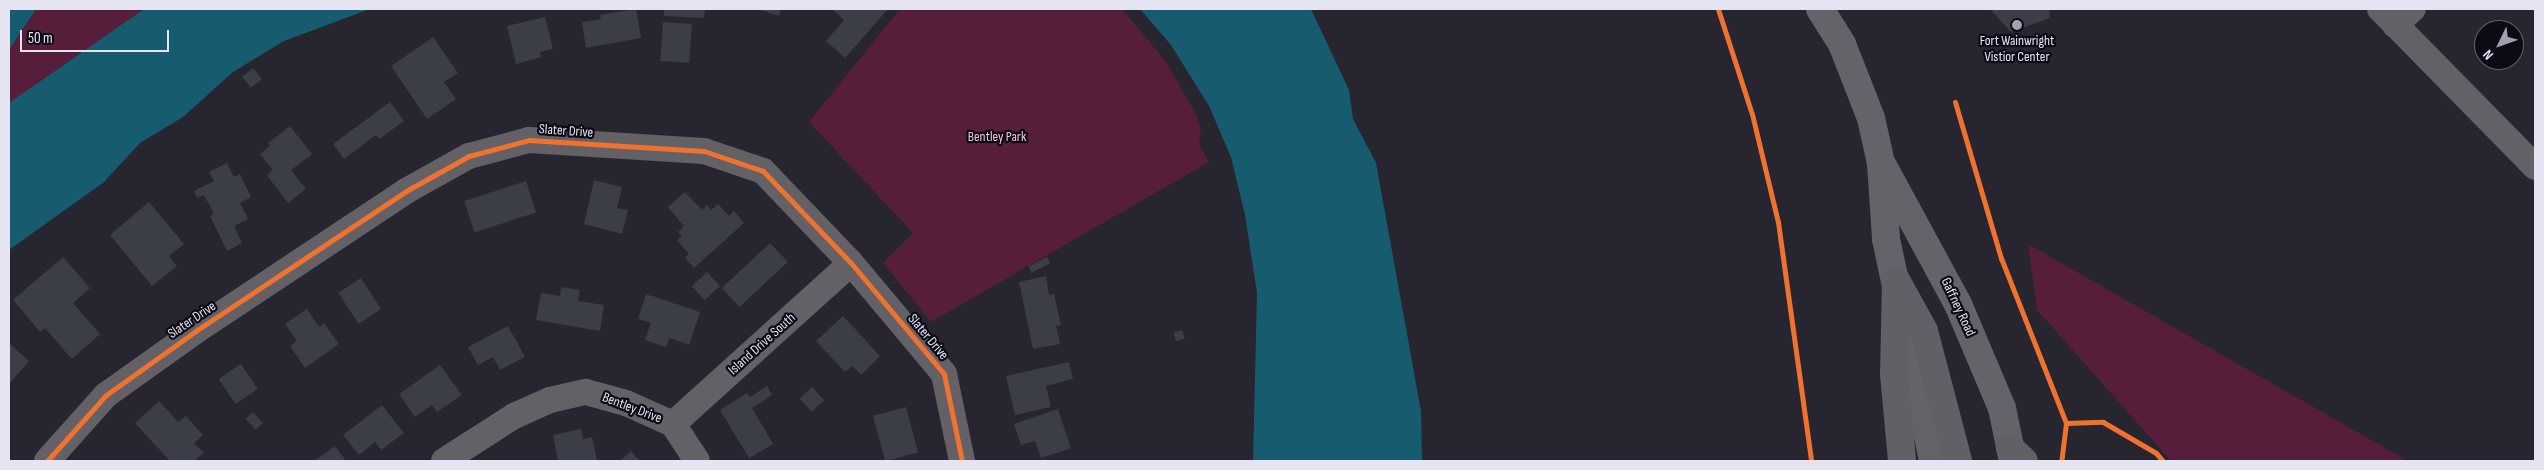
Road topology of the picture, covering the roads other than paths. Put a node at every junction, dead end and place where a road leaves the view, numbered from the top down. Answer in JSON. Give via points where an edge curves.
{"nodes":[{"id":1,"x":1820,"y":9,"type":"edge"},
{"id":2,"x":1839,"y":9,"type":"edge"},
{"id":3,"x":2396,"y":14,"type":"edge"},
{"id":4,"x":1842,"y":44,"type":"junction"},
{"id":5,"x":1881,"y":163,"type":"junction"},
{"id":6,"x":2535,"y":167,"type":"edge"},
{"id":7,"x":851,"y":263,"type":"junction"},
{"id":8,"x":1896,"y":280,"type":"junction"},
{"id":9,"x":674,"y":424,"type":"junction"},
{"id":10,"x":2016,"y":457,"type":"edge"},
{"id":11,"x":47,"y":461,"type":"edge"},
{"id":12,"x":444,"y":461,"type":"edge"},
{"id":13,"x":698,"y":461,"type":"edge"},
{"id":14,"x":962,"y":461,"type":"edge"},
{"id":15,"x":1902,"y":461,"type":"edge"},
{"id":16,"x":1933,"y":461,"type":"edge"},
{"id":17,"x":1958,"y":461,"type":"edge"}],
"edges":[{"from":1,"to":4,"type":"main road","name":"Gaffney Road"},
{"from":2,"to":4,"type":"main road","name":"Gaffney Road"},
{"from":3,"to":6,"type":"street"},
{"from":4,"to":5,"type":"main road","name":"Gaffney Road","via":[[1871,118]]},
{"from":5,"to":8,"type":"main road","name":"Gaffney Road","via":[[1886,239]]},
{"from":5,"to":10,"type":"main road","name":"Gaffney Road","via":[[1958,304],[2002,408]]},
{"from":7,"to":9,"type":"street","name":"Island Drive South"},
{"from":7,"to":11,"type":"street","name":"Slater Drive","via":[[763,171],[704,151],[529,140],[469,156],[406,191],[182,340],[106,395]]},
{"from":7,"to":14,"type":"street","name":"Slater Drive","via":[[944,374]]},
{"from":8,"to":15,"type":"highway","via":[[1894,374]]},
{"from":8,"to":16,"type":"main road","name":"Gaffney Road"},
{"from":8,"to":17,"type":"highway","via":[[1924,331]]},
{"from":9,"to":12,"type":"street","name":"Bentley Drive","via":[[626,403],[586,392],[550,400],[514,416]]},
{"from":9,"to":13,"type":"street","name":"Bentley Drive"}]}
